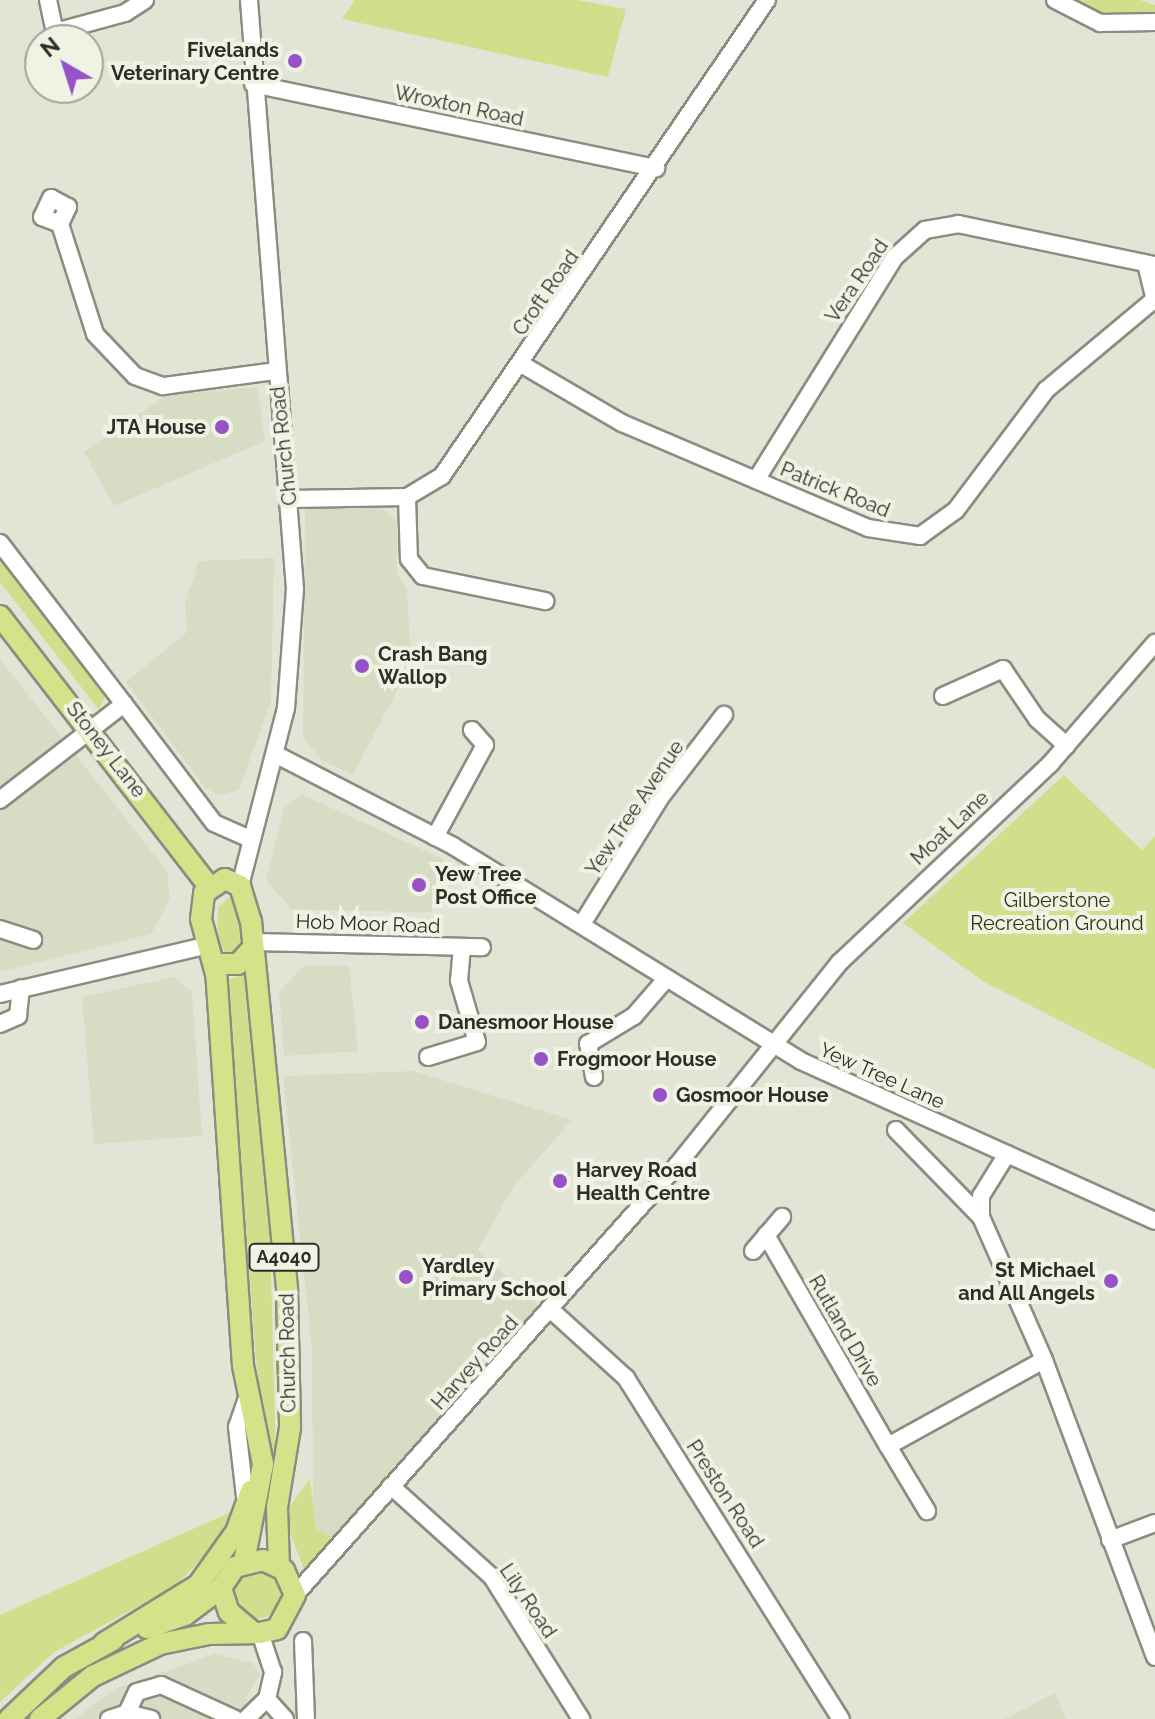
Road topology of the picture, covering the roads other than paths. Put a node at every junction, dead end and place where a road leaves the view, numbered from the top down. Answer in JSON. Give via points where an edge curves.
{"nodes":[{"id":1,"x":48,"y":0,"type":"edge"},
{"id":2,"x":145,"y":0,"type":"edge"},
{"id":3,"x":249,"y":0,"type":"edge"},
{"id":4,"x":767,"y":0,"type":"edge"},
{"id":5,"x":1055,"y":0,"type":"edge"},
{"id":6,"x":1155,"y":22,"type":"edge"},
{"id":7,"x":53,"y":24,"type":"edge"},
{"id":8,"x":92,"y":24,"type":"edge"},
{"id":9,"x":253,"y":84,"type":"junction"},
{"id":10,"x":656,"y":168,"type":"junction"},
{"id":11,"x":60,"y":224,"type":"dead end"},
{"id":12,"x":1151,"y":264,"type":"edge"},
{"id":13,"x":1155,"y":299,"type":"edge"},
{"id":14,"x":521,"y":364,"type":"junction"},
{"id":15,"x":276,"y":371,"type":"junction"},
{"id":16,"x":756,"y":480,"type":"junction"},
{"id":17,"x":407,"y":497,"type":"junction"},
{"id":18,"x":290,"y":499,"type":"junction"},
{"id":19,"x":0,"y":543,"type":"edge"},
{"id":20,"x":545,"y":601,"type":"dead end"},
{"id":21,"x":0,"y":616,"type":"edge"},
{"id":22,"x":1155,"y":643,"type":"edge"},
{"id":23,"x":943,"y":696,"type":"dead end"},
{"id":24,"x":124,"y":704,"type":"junction"},
{"id":25,"x":724,"y":715,"type":"dead end"},
{"id":26,"x":90,"y":730,"type":"junction"},
{"id":27,"x":472,"y":730,"type":"dead end"},
{"id":28,"x":1067,"y":746,"type":"junction"},
{"id":29,"x":275,"y":754,"type":"junction"},
{"id":30,"x":0,"y":800,"type":"edge"},
{"id":31,"x":435,"y":837,"type":"junction"},
{"id":32,"x":248,"y":838,"type":"junction"},
{"id":33,"x":209,"y":886,"type":"junction"},
{"id":34,"x":240,"y":886,"type":"junction"},
{"id":35,"x":582,"y":924,"type":"junction"},
{"id":36,"x":0,"y":929,"type":"edge"},
{"id":37,"x":33,"y":940,"type":"dead end"},
{"id":38,"x":253,"y":945,"type":"junction"},
{"id":39,"x":204,"y":946,"type":"junction"},
{"id":40,"x":462,"y":947,"type":"junction"},
{"id":41,"x":482,"y":947,"type":"dead end"},
{"id":42,"x":214,"y":964,"type":"junction"},
{"id":43,"x":667,"y":978,"type":"junction"},
{"id":44,"x":21,"y":988,"type":"junction"},
{"id":45,"x":0,"y":994,"type":"edge"},
{"id":46,"x":0,"y":1024,"type":"edge"},
{"id":47,"x":775,"y":1045,"type":"junction"},
{"id":48,"x":428,"y":1057,"type":"dead end"},
{"id":49,"x":594,"y":1077,"type":"dead end"},
{"id":50,"x":896,"y":1130,"type":"dead end"},
{"id":51,"x":1007,"y":1154,"type":"junction"},
{"id":52,"x":782,"y":1217,"type":"dead end"},
{"id":53,"x":981,"y":1217,"type":"junction"},
{"id":54,"x":1155,"y":1221,"type":"edge"},
{"id":55,"x":766,"y":1235,"type":"junction"},
{"id":56,"x":753,"y":1251,"type":"dead end"},
{"id":57,"x":550,"y":1309,"type":"junction"},
{"id":58,"x":1044,"y":1360,"type":"junction"},
{"id":59,"x":249,"y":1392,"type":"junction"},
{"id":60,"x":888,"y":1446,"type":"junction"},
{"id":61,"x":391,"y":1486,"type":"junction"},
{"id":62,"x":927,"y":1511,"type":"dead end"},
{"id":63,"x":251,"y":1514,"type":"junction"},
{"id":64,"x":1155,"y":1523,"type":"edge"},
{"id":65,"x":1110,"y":1540,"type":"junction"},
{"id":66,"x":244,"y":1562,"type":"junction"},
{"id":67,"x":279,"y":1566,"type":"junction"},
{"id":68,"x":221,"y":1588,"type":"junction"},
{"id":69,"x":295,"y":1595,"type":"junction"},
{"id":70,"x":257,"y":1632,"type":"junction"},
{"id":71,"x":303,"y":1641,"type":"dead end"},
{"id":72,"x":104,"y":1643,"type":"junction"},
{"id":73,"x":1155,"y":1657,"type":"edge"},
{"id":74,"x":267,"y":1699,"type":"junction"},
{"id":75,"x":127,"y":1713,"type":"junction"},
{"id":76,"x":9,"y":1719,"type":"edge"},
{"id":77,"x":40,"y":1719,"type":"edge"},
{"id":78,"x":109,"y":1719,"type":"edge"},
{"id":79,"x":151,"y":1719,"type":"edge"},
{"id":80,"x":235,"y":1719,"type":"edge"},
{"id":81,"x":246,"y":1719,"type":"edge"},
{"id":82,"x":285,"y":1719,"type":"edge"},
{"id":83,"x":306,"y":1719,"type":"edge"},
{"id":84,"x":581,"y":1719,"type":"edge"},
{"id":85,"x":841,"y":1719,"type":"edge"}],
"edges":[{"from":1,"to":7,"type":"street"},
{"from":2,"to":8,"type":"street"},
{"from":3,"to":9,"type":"street","name":"Church Road"},
{"from":4,"to":10,"type":"street","name":"Croft Road"},
{"from":5,"to":6,"type":"street","via":[[1100,23]]},
{"from":9,"to":10,"type":"street","name":"Wroxton Road"},
{"from":9,"to":15,"type":"street","name":"Church Road"},
{"from":10,"to":14,"type":"street","name":"Croft Road"},
{"from":11,"to":15,"type":"street","via":[[95,334],[135,376],[163,386]]},
{"from":12,"to":13,"type":"street","name":"Patrick Road"},
{"from":12,"to":16,"type":"street","name":"Vera Road","via":[[958,224],[925,230],[895,257]]},
{"from":13,"to":16,"type":"street","name":"Patrick Road","via":[[1046,390],[937,529],[908,537],[868,528]]},
{"from":14,"to":16,"type":"street","name":"Patrick Road","via":[[622,423]]},
{"from":14,"to":17,"type":"street","name":"Croft Road","via":[[442,476]]},
{"from":15,"to":18,"type":"street","name":"Church Road"},
{"from":17,"to":18,"type":"street","name":"Croft Road"},
{"from":17,"to":20,"type":"street","via":[[409,559],[423,576]]},
{"from":18,"to":29,"type":"street","name":"Church Road","via":[[291,655]]},
{"from":19,"to":24,"type":"street"},
{"from":21,"to":26,"type":"main road","name":"Stoney Lane"},
{"from":22,"to":28,"type":"street","name":"Moat Lane"},
{"from":23,"to":28,"type":"street","via":[[1003,669],[1037,719]]},
{"from":24,"to":26,"type":"street"},
{"from":24,"to":32,"type":"street","via":[[214,823]]},
{"from":25,"to":35,"type":"street","name":"Yew Tree Avenue","via":[[660,798]]},
{"from":26,"to":30,"type":"street"},
{"from":26,"to":33,"type":"main road","name":"Stoney Lane"},
{"from":27,"to":31,"type":"street","via":[[485,745]]},
{"from":28,"to":47,"type":"street","name":"Moat Lane","via":[[870,931]]},
{"from":29,"to":31,"type":"street","name":"Yew Tree Lane"},
{"from":29,"to":32,"type":"street","name":"Church Road"},
{"from":31,"to":35,"type":"street","name":"Yew Tree Lane"},
{"from":32,"to":34,"type":"street","name":"Church Road"},
{"from":33,"to":34,"type":"main road","via":[[225,879]]},
{"from":33,"to":39,"type":"main road"},
{"from":34,"to":38,"type":"main road","name":"Church Road","number":"A4040"},
{"from":35,"to":43,"type":"street","name":"Yew Tree Lane"},
{"from":36,"to":37,"type":"street"},
{"from":38,"to":40,"type":"street","name":"Hob Moor Road"},
{"from":38,"to":42,"type":"main road","via":[[238,964]]},
{"from":38,"to":67,"type":"main road","name":"Church Road","number":"A4040","via":[[287,1291],[290,1428],[277,1507]]},
{"from":39,"to":42,"type":"main road","name":"Church Road","number":"A4040"},
{"from":39,"to":44,"type":"street"},
{"from":40,"to":41,"type":"street","name":"Hob Moor Road"},
{"from":40,"to":48,"type":"street","via":[[459,981],[477,1042]]},
{"from":42,"to":59,"type":"main road","name":"Church Road","number":"A4040"},
{"from":43,"to":47,"type":"street","name":"Yew Tree Lane"},
{"from":43,"to":49,"type":"street","via":[[634,1016],[588,1044]]},
{"from":44,"to":45,"type":"street"},
{"from":44,"to":46,"type":"street","via":[[18,1016]]},
{"from":47,"to":51,"type":"street","name":"Yew Tree Lane"},
{"from":47,"to":57,"type":"street","name":"Harvey Road"},
{"from":50,"to":53,"type":"street"},
{"from":51,"to":53,"type":"street","via":[[981,1196]]},
{"from":51,"to":54,"type":"street","name":"Yew Tree Lane"},
{"from":52,"to":55,"type":"street"},
{"from":53,"to":58,"type":"street"},
{"from":55,"to":56,"type":"street"},
{"from":55,"to":60,"type":"street","name":"Rutland Drive"},
{"from":57,"to":61,"type":"street","name":"Harvey Road"},
{"from":57,"to":85,"type":"street","name":"Preston Road","via":[[626,1378]]},
{"from":58,"to":60,"type":"street"},
{"from":58,"to":65,"type":"street"},
{"from":59,"to":63,"type":"main road","name":"Church Road","number":"A4040","via":[[259,1443]]},
{"from":59,"to":63,"type":"street","via":[[237,1427]]},
{"from":60,"to":62,"type":"street","name":"Rutland Drive"},
{"from":61,"to":69,"type":"street","name":"Harvey Road"},
{"from":61,"to":84,"type":"street","name":"Lily Road","via":[[492,1577]]},
{"from":63,"to":66,"type":"main road","number":"A4040"},
{"from":63,"to":72,"type":"main road","number":"A4040","via":[[198,1585]]},
{"from":64,"to":65,"type":"street"},
{"from":65,"to":73,"type":"street"},
{"from":66,"to":67,"type":"main road"},
{"from":66,"to":68,"type":"main road","number":"A4040"},
{"from":67,"to":69,"type":"main road","number":"A4040"},
{"from":68,"to":70,"type":"main road","via":[[229,1612]]},
{"from":68,"to":72,"type":"main road","number":"A4040","via":[[185,1615]]},
{"from":69,"to":70,"type":"main road","via":[[283,1624]]},
{"from":70,"to":74,"type":"street","via":[[273,1672]]},
{"from":70,"to":77,"type":"main road","via":[[182,1638],[124,1658]]},
{"from":71,"to":83,"type":"street"},
{"from":72,"to":76,"type":"main road","number":"A4040","via":[[64,1667]]},
{"from":74,"to":81,"type":"street"},
{"from":74,"to":82,"type":"street"},
{"from":75,"to":78,"type":"street"},
{"from":75,"to":79,"type":"street"},
{"from":75,"to":80,"type":"street","via":[[137,1692],[161,1685]]}]}
